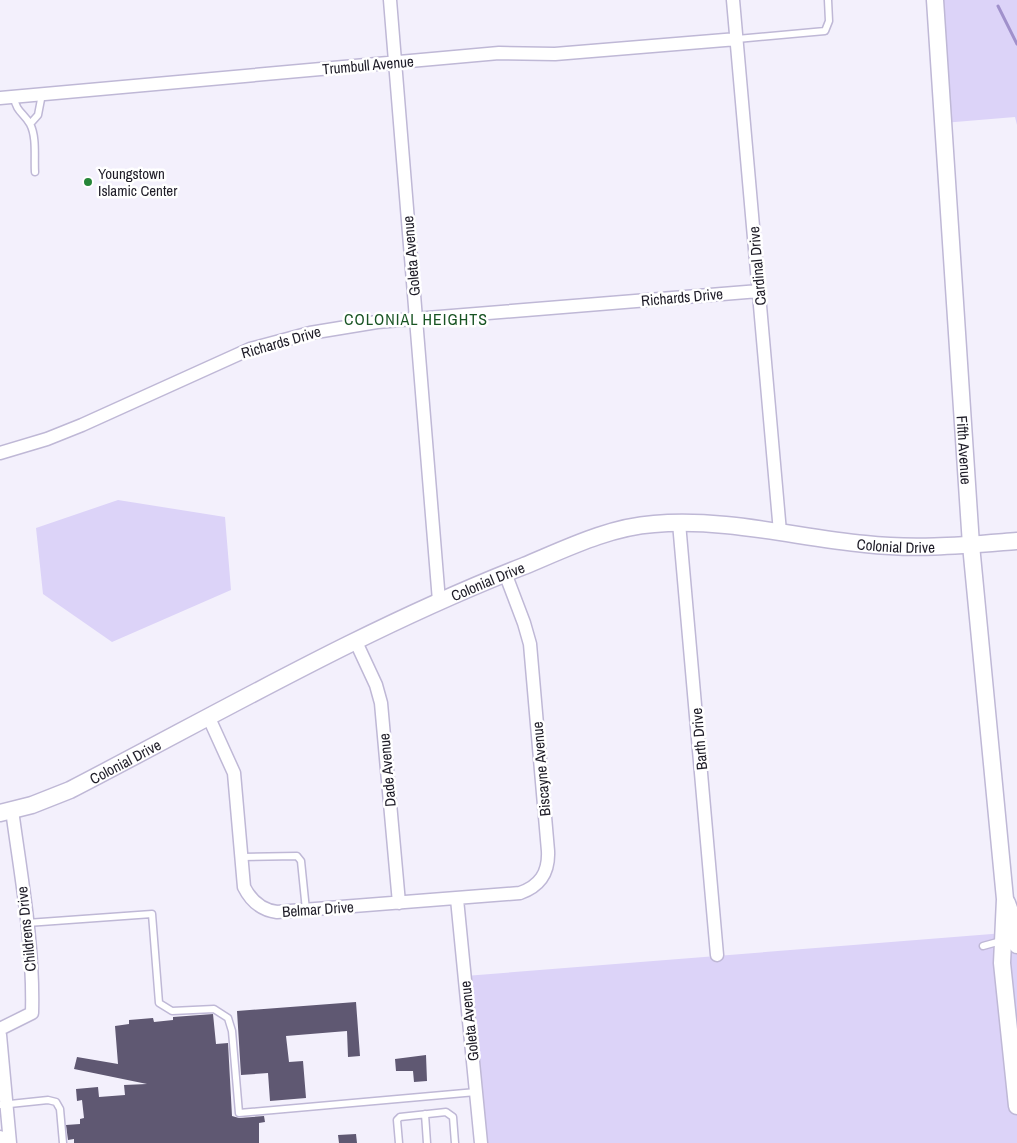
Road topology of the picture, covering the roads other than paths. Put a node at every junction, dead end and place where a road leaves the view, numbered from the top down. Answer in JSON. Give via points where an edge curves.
{"nodes":[{"id":1,"x":390,"y":0,"type":"edge"},
{"id":2,"x":733,"y":0,"type":"edge"},
{"id":3,"x":828,"y":0,"type":"edge"},
{"id":4,"x":935,"y":0,"type":"edge"},
{"id":5,"x":737,"y":39,"type":"junction"},
{"id":6,"x":395,"y":62,"type":"junction"},
{"id":7,"x":42,"y":94,"type":"junction"},
{"id":8,"x":14,"y":96,"type":"junction"},
{"id":9,"x":0,"y":98,"type":"edge"},
{"id":10,"x":30,"y":124,"type":"junction"},
{"id":11,"x":35,"y":172,"type":"dead end"},
{"id":12,"x":759,"y":291,"type":"junction"},
{"id":13,"x":416,"y":319,"type":"junction"},
{"id":14,"x":0,"y":452,"type":"edge"},
{"id":15,"x":679,"y":523,"type":"junction"},
{"id":16,"x":780,"y":532,"type":"junction"},
{"id":17,"x":1017,"y":541,"type":"edge"},
{"id":18,"x":971,"y":545,"type":"junction"},
{"id":19,"x":506,"y":573,"type":"junction"},
{"id":20,"x":439,"y":601,"type":"junction"},
{"id":21,"x":356,"y":642,"type":"junction"},
{"id":22,"x":209,"y":718,"type":"junction"},
{"id":23,"x":6,"y":812,"type":"edge"},
{"id":24,"x":241,"y":857,"type":"junction"},
{"id":25,"x":457,"y":899,"type":"junction"},
{"id":26,"x":399,"y":903,"type":"junction"},
{"id":27,"x":306,"y":910,"type":"junction"},
{"id":28,"x":27,"y":924,"type":"junction"},
{"id":29,"x":1013,"y":942,"type":"edge"},
{"id":30,"x":983,"y":946,"type":"dead end"},
{"id":31,"x":718,"y":955,"type":"dead end"},
{"id":32,"x":0,"y":1029,"type":"edge"},
{"id":33,"x":0,"y":1035,"type":"edge"},
{"id":34,"x":476,"y":1092,"type":"junction"},
{"id":35,"x":4,"y":1104,"type":"edge"},
{"id":36,"x":1017,"y":1106,"type":"edge"},
{"id":37,"x":425,"y":1114,"type":"junction"},
{"id":38,"x":0,"y":1137,"type":"edge"},
{"id":39,"x":0,"y":1143,"type":"edge"},
{"id":40,"x":10,"y":1143,"type":"edge"},
{"id":41,"x":63,"y":1143,"type":"edge"},
{"id":42,"x":399,"y":1143,"type":"edge"},
{"id":43,"x":427,"y":1143,"type":"edge"},
{"id":44,"x":455,"y":1143,"type":"edge"},
{"id":45,"x":481,"y":1143,"type":"edge"}],
"edges":[{"from":1,"to":6,"type":"street","name":"Goleta Avenue"},
{"from":2,"to":5,"type":"street","name":"Cardinal Drive"},
{"from":3,"to":5,"type":"lane","via":[[829,21],[825,31]]},
{"from":4,"to":18,"type":"street","name":"Fifth Avenue"},
{"from":5,"to":6,"type":"street","name":"Trumbull Avenue","via":[[555,54],[499,53]]},
{"from":5,"to":12,"type":"street","name":"Cardinal Drive"},
{"from":6,"to":7,"type":"street","name":"Trumbull Avenue"},
{"from":6,"to":13,"type":"street","name":"Goleta Avenue"},
{"from":7,"to":8,"type":"street","name":"Trumbull Avenue"},
{"from":7,"to":10,"type":"lane","via":[[38,115]]},
{"from":8,"to":9,"type":"street","name":"Trumbull Avenue"},
{"from":8,"to":10,"type":"lane","via":[[21,115]]},
{"from":10,"to":11,"type":"lane"},
{"from":12,"to":13,"type":"street","name":"Richards Drive"},
{"from":12,"to":16,"type":"street","name":"Cardinal Drive"},
{"from":13,"to":14,"type":"street","name":"Richards Drive","via":[[342,326],[268,343],[82,425]]},
{"from":13,"to":20,"type":"street","name":"Goleta Avenue"},
{"from":15,"to":16,"type":"street","name":"Colonial Drive","via":[[716,522]]},
{"from":15,"to":19,"type":"street","name":"Colonial Drive","via":[[652,524],[610,533]]},
{"from":15,"to":31,"type":"street","name":"Barth Drive"},
{"from":16,"to":18,"type":"street","name":"Colonial Drive","via":[[916,548]]},
{"from":17,"to":18,"type":"street","name":"Colonial Drive"},
{"from":18,"to":29,"type":"street","name":"Fifth Avenue","via":[[1005,899]]},
{"from":19,"to":20,"type":"street","name":"Colonial Drive"},
{"from":19,"to":25,"type":"street","name":"Biscayne Avenue","via":[[530,644],[548,861],[543,878],[529,890]]},
{"from":20,"to":21,"type":"street","name":"Colonial Drive"},
{"from":21,"to":22,"type":"street","name":"Colonial Drive"},
{"from":21,"to":26,"type":"street","name":"Dade Avenue","via":[[381,703]]},
{"from":22,"to":23,"type":"street","name":"Colonial Drive","via":[[70,790]]},
{"from":22,"to":24,"type":"street","name":"Belmar Drive","via":[[234,773]]},
{"from":23,"to":28,"type":"street","name":"Childrens Drive"},
{"from":24,"to":27,"type":"street","name":"Belmar Drive","via":[[244,887],[255,904],[277,912]]},
{"from":24,"to":27,"type":"lane","via":[[297,856],[301,861]]},
{"from":25,"to":26,"type":"street","name":"Belmar Drive"},
{"from":25,"to":34,"type":"street","name":"Goleta Avenue"},
{"from":26,"to":27,"type":"street","name":"Belmar Drive"},
{"from":28,"to":32,"type":"street","name":"Childrens Drive","via":[[32,1013]]},
{"from":28,"to":34,"type":"lane","via":[[152,914],[159,1003],[172,1011],[214,1010],[228,1018],[239,1113]]},
{"from":29,"to":30,"type":"lane"},
{"from":29,"to":36,"type":"street","name":"Fifth Avenue"},
{"from":33,"to":35,"type":"street"},
{"from":34,"to":45,"type":"street","name":"Goleta Avenue"},
{"from":35,"to":40,"type":"street"},
{"from":35,"to":41,"type":"lane","via":[[56,1102],[60,1109]]},
{"from":37,"to":42,"type":"lane","via":[[398,1118]]},
{"from":37,"to":43,"type":"lane"},
{"from":37,"to":44,"type":"lane","via":[[451,1114]]},
{"from":38,"to":39,"type":"street"}]}
